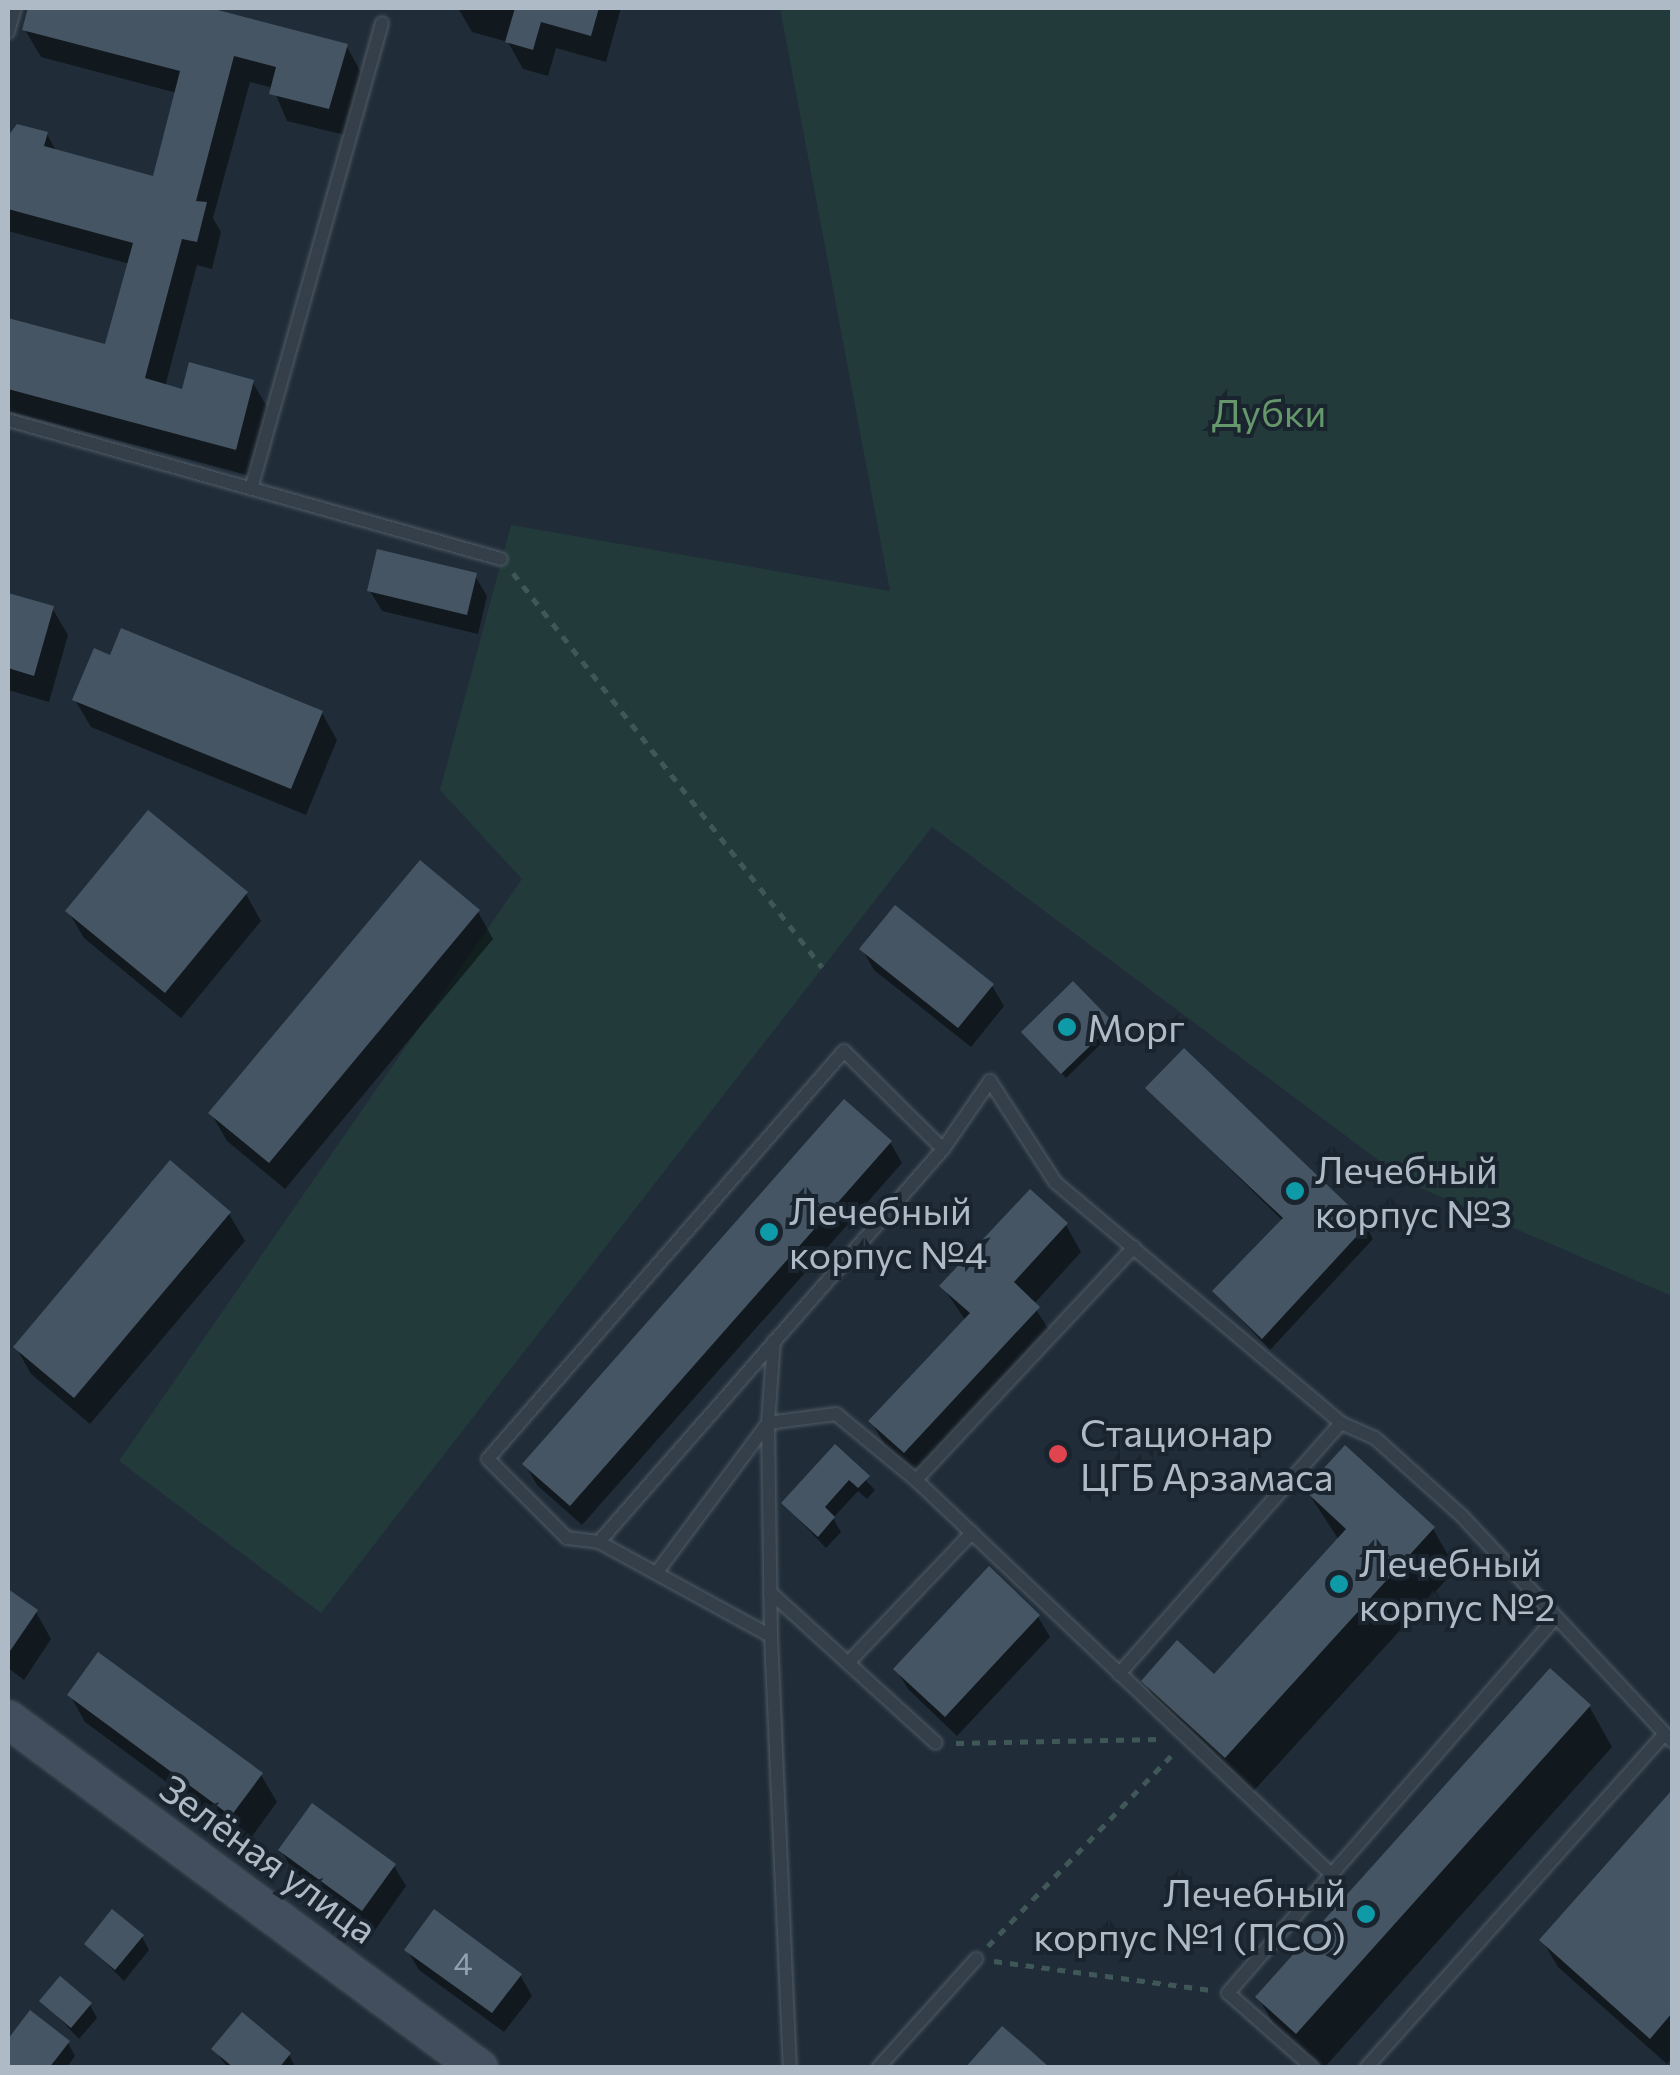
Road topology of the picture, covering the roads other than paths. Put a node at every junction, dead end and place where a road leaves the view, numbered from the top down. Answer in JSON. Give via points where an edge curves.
{"nodes":[{"id":1,"x":14,"y":8,"type":"edge"},
{"id":2,"x":382,"y":24,"type":"dead end"},
{"id":3,"x":8,"y":32,"type":"edge"},
{"id":4,"x":8,"y":420,"type":"edge"},
{"id":5,"x":251,"y":489,"type":"junction"},
{"id":6,"x":502,"y":559,"type":"road end"},
{"id":7,"x":943,"y":1149,"type":"junction"},
{"id":8,"x":1134,"y":1247,"type":"junction"},
{"id":9,"x":774,"y":1341,"type":"junction"},
{"id":10,"x":768,"y":1423,"type":"junction"},
{"id":11,"x":1341,"y":1423,"type":"junction"},
{"id":12,"x":916,"y":1480,"type":"junction"},
{"id":13,"x":972,"y":1533,"type":"junction"},
{"id":14,"x":598,"y":1542,"type":"junction"},
{"id":15,"x":657,"y":1572,"type":"junction"},
{"id":16,"x":770,"y":1592,"type":"junction"},
{"id":17,"x":1556,"y":1618,"type":"junction"},
{"id":18,"x":771,"y":1636,"type":"junction"},
{"id":19,"x":848,"y":1663,"type":"junction"},
{"id":20,"x":1120,"y":1674,"type":"junction"},
{"id":21,"x":8,"y":1720,"type":"edge"},
{"id":22,"x":1669,"y":1737,"type":"edge"},
{"id":23,"x":936,"y":1743,"type":"road end"},
{"id":24,"x":1333,"y":1876,"type":"junction"},
{"id":25,"x":976,"y":1959,"type":"road end"},
{"id":26,"x":479,"y":2068,"type":"edge"},
{"id":27,"x":790,"y":2068,"type":"edge"},
{"id":28,"x":878,"y":2068,"type":"edge"},
{"id":29,"x":1313,"y":2068,"type":"edge"},
{"id":30,"x":1366,"y":2068,"type":"edge"}],
"edges":[{"from":1,"to":3,"type":"lane"},
{"from":2,"to":5,"type":"lane"},
{"from":4,"to":5,"type":"lane"},
{"from":5,"to":6,"type":"lane"},
{"from":7,"to":8,"type":"lane","via":[[990,1081],[1055,1182]]},
{"from":7,"to":9,"type":"lane"},
{"from":7,"to":14,"type":"lane","via":[[844,1051],[488,1460],[567,1538]]},
{"from":8,"to":11,"type":"lane"},
{"from":8,"to":12,"type":"lane"},
{"from":9,"to":10,"type":"lane"},
{"from":9,"to":14,"type":"lane"},
{"from":10,"to":12,"type":"lane","via":[[836,1414]]},
{"from":10,"to":15,"type":"lane"},
{"from":10,"to":16,"type":"lane"},
{"from":11,"to":17,"type":"lane","via":[[1375,1438],[1462,1516]]},
{"from":11,"to":20,"type":"lane"},
{"from":12,"to":13,"type":"lane"},
{"from":13,"to":19,"type":"lane"},
{"from":13,"to":20,"type":"lane"},
{"from":14,"to":15,"type":"lane"},
{"from":15,"to":18,"type":"lane"},
{"from":16,"to":18,"type":"lane"},
{"from":16,"to":19,"type":"lane"},
{"from":17,"to":22,"type":"lane"},
{"from":17,"to":24,"type":"lane"},
{"from":18,"to":27,"type":"lane"},
{"from":19,"to":23,"type":"lane"},
{"from":20,"to":24,"type":"lane"},
{"from":21,"to":26,"type":"street","name":"Зелёная улица"},
{"from":22,"to":30,"type":"lane"},
{"from":24,"to":29,"type":"lane","via":[[1228,1993]]},
{"from":25,"to":28,"type":"lane"}]}
